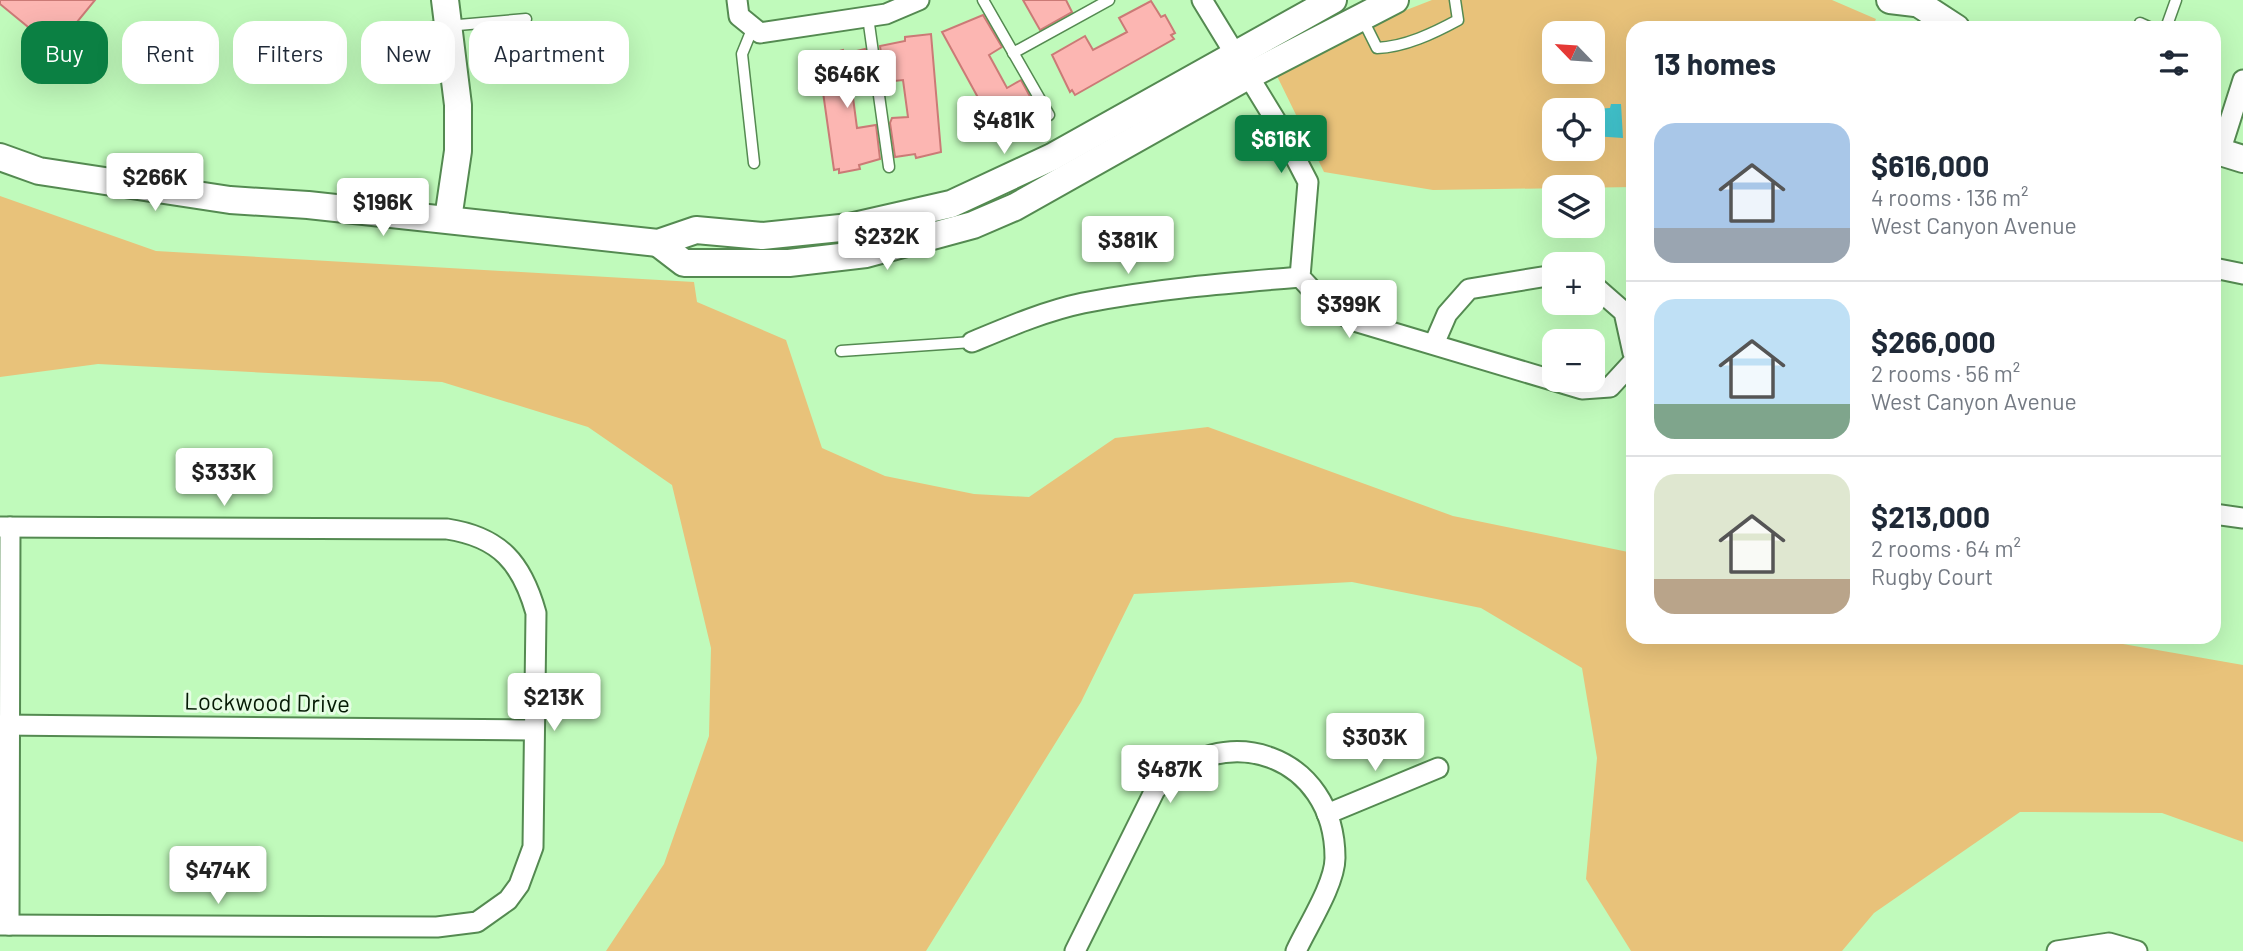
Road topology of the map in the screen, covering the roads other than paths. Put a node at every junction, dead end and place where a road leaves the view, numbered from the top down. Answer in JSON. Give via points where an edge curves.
{"nodes":[{"id":1,"x":737,"y":0,"type":"edge"},
{"id":2,"x":919,"y":0,"type":"edge"},
{"id":3,"x":984,"y":0,"type":"edge"},
{"id":4,"x":1109,"y":0,"type":"edge"},
{"id":5,"x":1202,"y":0,"type":"edge"},
{"id":6,"x":1333,"y":0,"type":"edge"},
{"id":7,"x":1395,"y":0,"type":"edge"},
{"id":8,"x":1455,"y":0,"type":"edge"},
{"id":9,"x":2176,"y":0,"type":"edge"},
{"id":10,"x":1909,"y":1,"type":"edge"},
{"id":11,"x":446,"y":13,"type":"edge"},
{"id":12,"x":868,"y":17,"type":"junction"},
{"id":13,"x":1361,"y":18,"type":"junction"},
{"id":14,"x":526,"y":19,"type":"dead end"},
{"id":15,"x":1944,"y":21,"type":"edge"},
{"id":16,"x":2168,"y":21,"type":"edge"},
{"id":17,"x":753,"y":27,"type":"junction"},
{"id":18,"x":1013,"y":52,"type":"junction"},
{"id":19,"x":1240,"y":65,"type":"junction"},
{"id":20,"x":2243,"y":80,"type":"edge"},
{"id":21,"x":1049,"y":115,"type":"dead end"},
{"id":22,"x":2225,"y":153,"type":"edge"},
{"id":23,"x":0,"y":158,"type":"edge"},
{"id":24,"x":754,"y":163,"type":"dead end"},
{"id":25,"x":889,"y":167,"type":"dead end"},
{"id":26,"x":448,"y":219,"type":"junction"},
{"id":27,"x":2221,"y":269,"type":"edge"},
{"id":28,"x":2243,"y":274,"type":"edge"},
{"id":29,"x":1300,"y":277,"type":"junction"},
{"id":30,"x":1542,"y":277,"type":"edge"},
{"id":31,"x":1605,"y":295,"type":"edge"},
{"id":32,"x":1626,"y":321,"type":"edge"},
{"id":33,"x":972,"y":342,"type":"joint"},
{"id":34,"x":1434,"y":344,"type":"junction"},
{"id":35,"x":841,"y":351,"type":"dead end"},
{"id":36,"x":1626,"y":373,"type":"edge"},
{"id":37,"x":2221,"y":515,"type":"edge"},
{"id":38,"x":2243,"y":518,"type":"edge"},
{"id":39,"x":5,"y":527,"type":"edge"},
{"id":40,"x":5,"y":725,"type":"edge"},
{"id":41,"x":533,"y":730,"type":"junction"},
{"id":42,"x":1438,"y":768,"type":"dead end"},
{"id":43,"x":1327,"y":814,"type":"junction"},
{"id":44,"x":5,"y":925,"type":"edge"},
{"id":45,"x":1075,"y":951,"type":"edge"},
{"id":46,"x":1296,"y":951,"type":"edge"},
{"id":47,"x":2057,"y":951,"type":"edge"},
{"id":48,"x":2137,"y":951,"type":"edge"}],
"edges":[{"from":1,"to":17,"type":"street","via":[[739,16]]},
{"from":2,"to":12,"type":"street"},
{"from":3,"to":18,"type":"lane"},
{"from":4,"to":18,"type":"lane"},
{"from":5,"to":19,"type":"street"},
{"from":6,"to":19,"type":"street"},
{"from":7,"to":13,"type":"street"},
{"from":8,"to":13,"type":"lane","via":[[1458,20],[1390,47],[1377,48]]},
{"from":9,"to":16,"type":"lane"},
{"from":10,"to":15,"type":"street"},
{"from":11,"to":14,"type":"lane"},
{"from":11,"to":26,"type":"street","via":[[458,105],[458,151]]},
{"from":12,"to":17,"type":"street","via":[[760,33]]},
{"from":12,"to":25,"type":"lane"},
{"from":13,"to":19,"type":"street"},
{"from":17,"to":24,"type":"lane","via":[[742,54]]},
{"from":18,"to":21,"type":"lane"},
{"from":19,"to":26,"type":"street","via":[[951,204],[850,228],[762,236],[696,230],[658,243]]},
{"from":19,"to":29,"type":"street","via":[[1308,182]]},
{"from":20,"to":22,"type":"street"},
{"from":23,"to":26,"type":"street","via":[[39,171],[230,200]]},
{"from":27,"to":28,"type":"street"},
{"from":29,"to":33,"type":"street","via":[[1206,284],[1081,303]]},
{"from":29,"to":34,"type":"street","via":[[1326,305],[1354,321]]},
{"from":30,"to":34,"type":"street","via":[[1469,289],[1447,314]]},
{"from":31,"to":32,"type":"street","via":[[1624,312]]},
{"from":33,"to":35,"type":"lane"},
{"from":34,"to":36,"type":"street","via":[[1582,389],[1610,387]]},
{"from":37,"to":38,"type":"street"},
{"from":39,"to":40,"type":"street"},
{"from":39,"to":41,"type":"street","via":[[467,532],[513,559],[529,587],[536,613]]},
{"from":40,"to":41,"type":"street","name":"Lockwood Drive"},
{"from":40,"to":44,"type":"street"},
{"from":41,"to":44,"type":"street","via":[[533,847],[520,885],[508,900],[477,922],[437,927]]},
{"from":42,"to":43,"type":"street"},
{"from":43,"to":45,"type":"street","via":[[1299,773],[1268,757],[1231,749],[1192,761],[1155,790]]},
{"from":43,"to":46,"type":"street","via":[[1335,858],[1331,877]]},
{"from":47,"to":48,"type":"street","via":[[2109,943]]}]}
